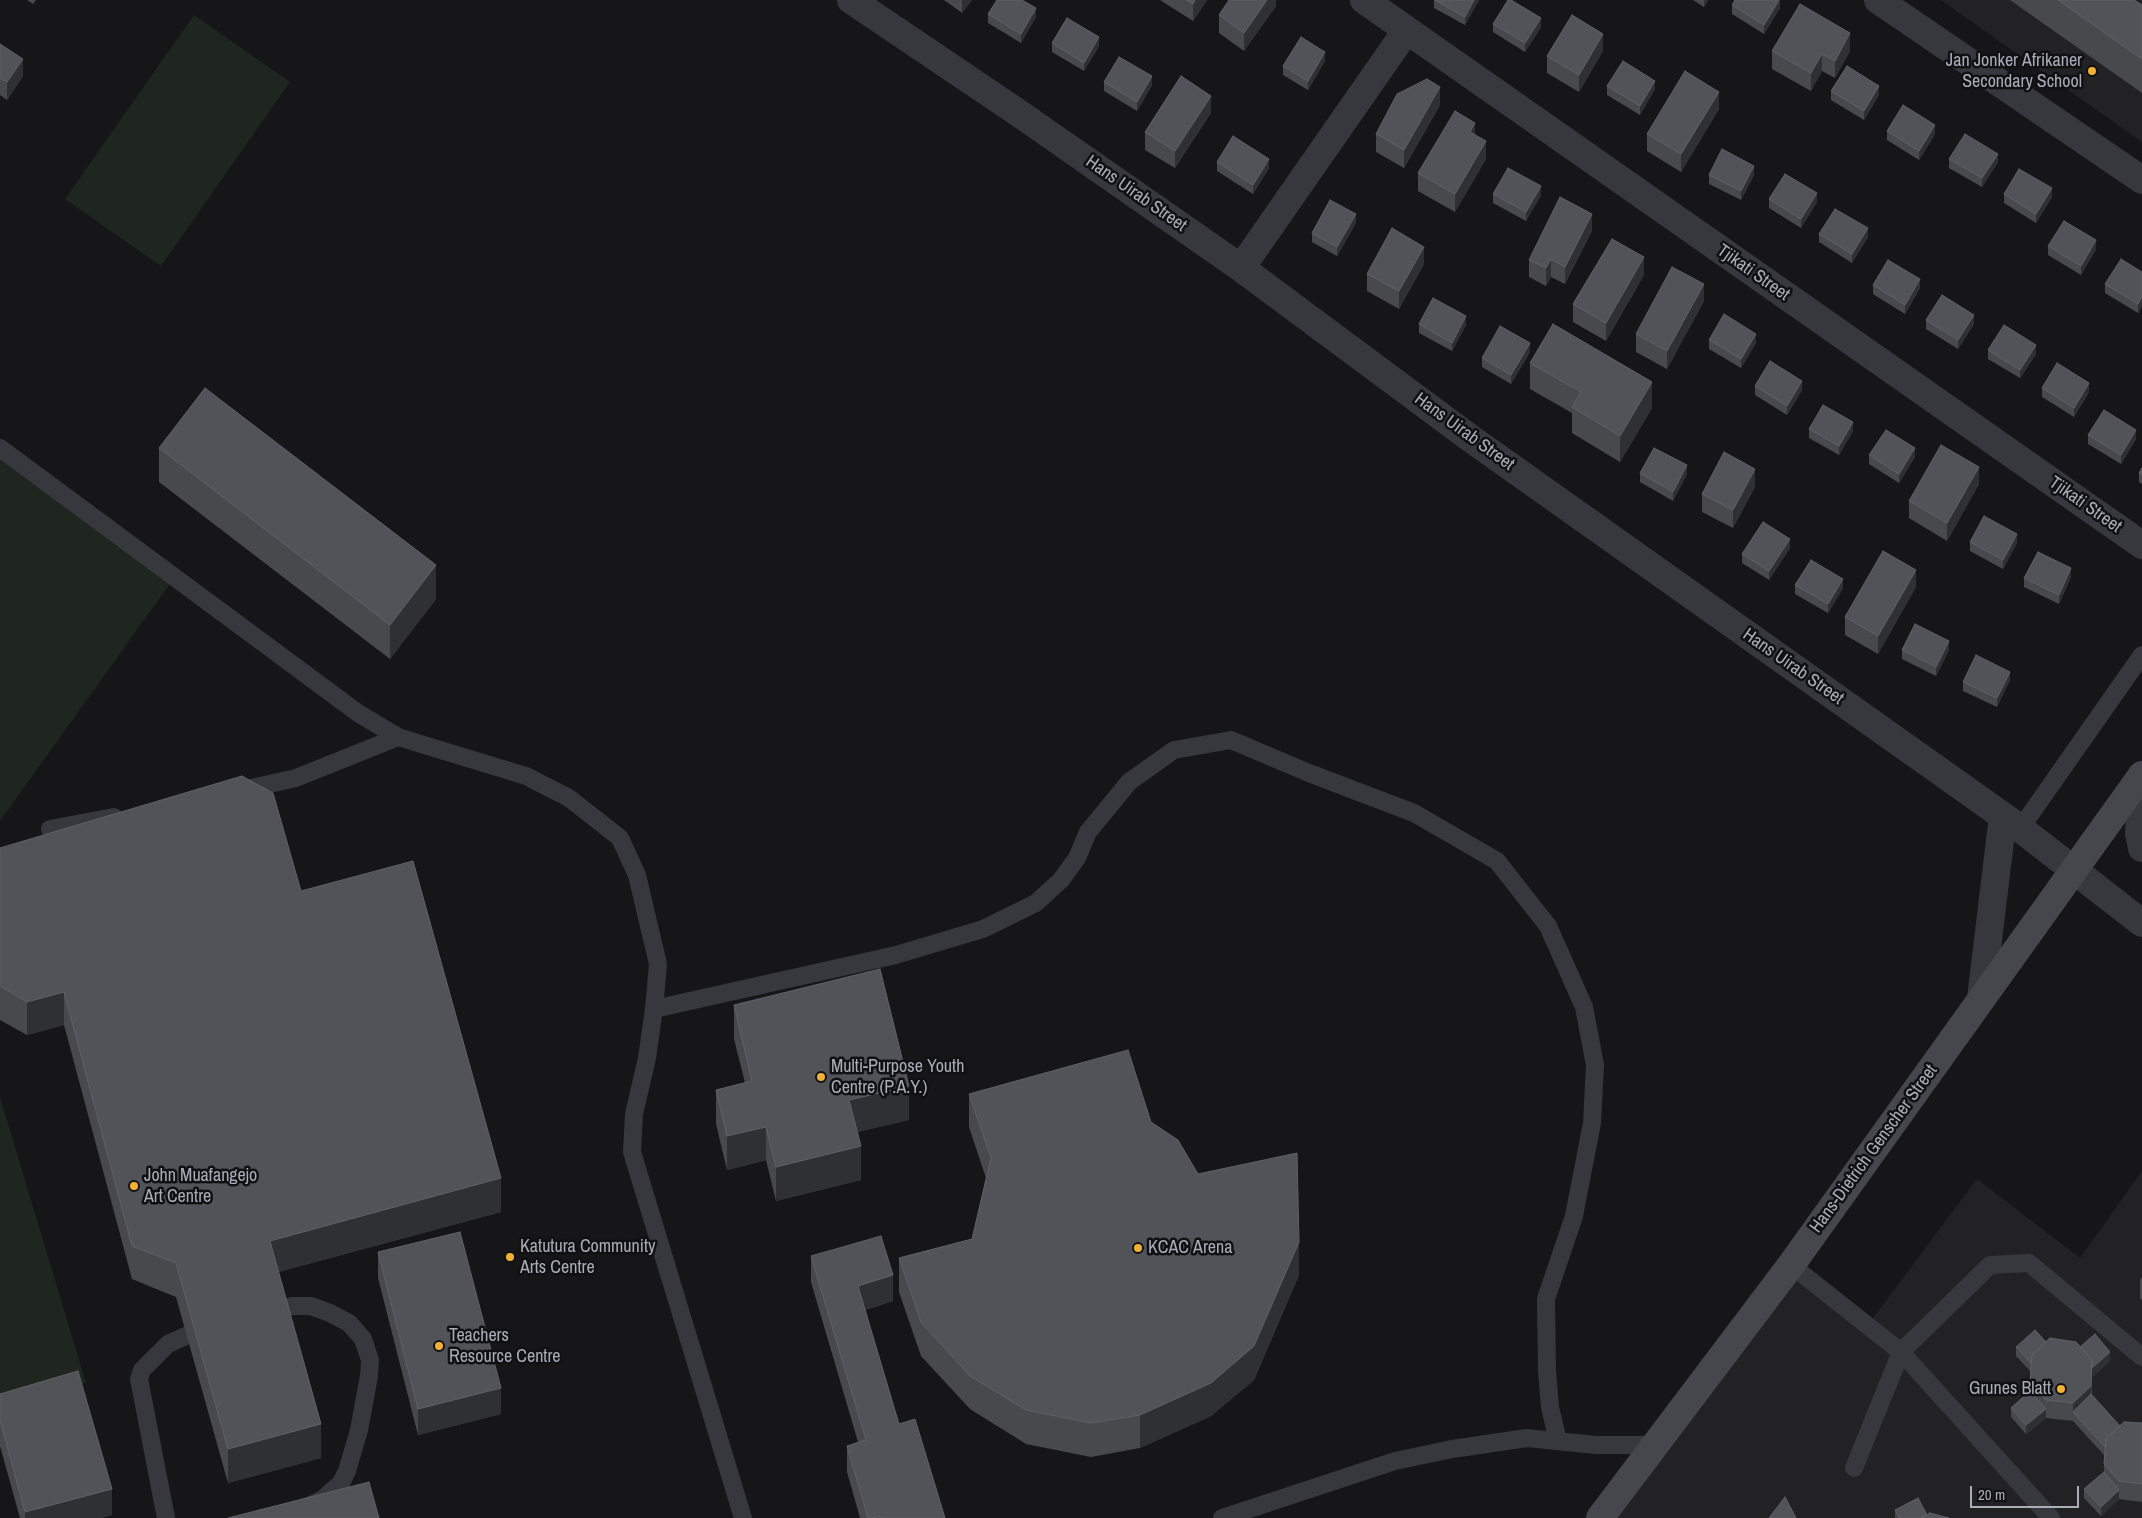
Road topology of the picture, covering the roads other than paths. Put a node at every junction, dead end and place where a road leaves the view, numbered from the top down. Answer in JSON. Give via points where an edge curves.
{"nodes":[{"id":1,"x":851,"y":0,"type":"edge"},
{"id":2,"x":1364,"y":0,"type":"edge"},
{"id":3,"x":1878,"y":0,"type":"edge"},
{"id":4,"x":1406,"y":31,"type":"junction"},
{"id":5,"x":2142,"y":180,"type":"edge"},
{"id":6,"x":1241,"y":268,"type":"junction"},
{"id":7,"x":0,"y":448,"type":"edge"},
{"id":8,"x":2142,"y":545,"type":"edge"},
{"id":9,"x":2142,"y":655,"type":"edge"},
{"id":10,"x":398,"y":737,"type":"junction"},
{"id":11,"x":2142,"y":775,"type":"edge"},
{"id":12,"x":224,"y":794,"type":"edge"},
{"id":13,"x":128,"y":814,"type":"edge"},
{"id":14,"x":2011,"y":823,"type":"junction"},
{"id":15,"x":50,"y":829,"type":"dead end"},
{"id":16,"x":2142,"y":848,"type":"edge"},
{"id":17,"x":2074,"y":869,"type":"junction"},
{"id":18,"x":2142,"y":923,"type":"edge"},
{"id":19,"x":1981,"y":998,"type":"junction"},
{"id":20,"x":654,"y":1009,"type":"junction"},
{"id":21,"x":1790,"y":1265,"type":"junction"},
{"id":22,"x":280,"y":1309,"type":"edge"},
{"id":23,"x":188,"y":1336,"type":"edge"},
{"id":24,"x":1901,"y":1352,"type":"junction"},
{"id":25,"x":2142,"y":1357,"type":"edge"},
{"id":26,"x":1558,"y":1441,"type":"junction"},
{"id":27,"x":1656,"y":1445,"type":"junction"},
{"id":28,"x":1854,"y":1468,"type":"dead end"},
{"id":29,"x":2046,"y":1514,"type":"edge"},
{"id":30,"x":166,"y":1518,"type":"edge"},
{"id":31,"x":284,"y":1518,"type":"edge"},
{"id":32,"x":743,"y":1518,"type":"edge"},
{"id":33,"x":1222,"y":1518,"type":"edge"},
{"id":34,"x":1600,"y":1518,"type":"edge"}],
"edges":[{"from":1,"to":6,"type":"street","name":"Hans Uirab Street"},
{"from":2,"to":4,"type":"street","name":"Tjikati Street"},
{"from":3,"to":5,"type":"street"},
{"from":4,"to":6,"type":"street"},
{"from":4,"to":8,"type":"street","name":"Tjikati Street"},
{"from":6,"to":14,"type":"street","name":"Hans Uirab Street","via":[[1470,438]]},
{"from":7,"to":10,"type":"lane","via":[[358,713]]},
{"from":9,"to":14,"type":"lane"},
{"from":10,"to":12,"type":"lane","via":[[296,778]]},
{"from":10,"to":20,"type":"lane","via":[[526,776],[569,798],[620,838],[637,875],[658,964]]},
{"from":11,"to":16,"type":"street","via":[[2139,834]]},
{"from":11,"to":17,"type":"street","name":"Hans-Dietrich Genscher Street"},
{"from":13,"to":15,"type":"lane"},
{"from":14,"to":17,"type":"street","name":"Hans Uirab Street"},
{"from":14,"to":19,"type":"street"},
{"from":17,"to":18,"type":"street","name":"Hans Uirab Street"},
{"from":17,"to":19,"type":"street","name":"Hans-Dietrich Genscher Street"},
{"from":19,"to":21,"type":"street","name":"Hans-Dietrich Genscher Street"},
{"from":20,"to":26,"type":"lane","via":[[896,955],[983,929],[1036,903],[1061,880],[1077,858],[1088,832],[1129,782],[1174,750],[1231,740],[1414,813],[1497,860],[1548,926],[1584,1007],[1595,1065],[1592,1124],[1574,1216],[1546,1299],[1550,1407]]},
{"from":20,"to":32,"type":"lane","via":[[634,1114],[632,1152]]},
{"from":21,"to":24,"type":"lane"},
{"from":21,"to":27,"type":"street","name":"Hans-Dietrich Genscher Street"},
{"from":22,"to":31,"type":"lane","via":[[311,1306],[349,1323],[363,1340],[370,1360],[359,1430],[340,1483],[323,1499]]},
{"from":23,"to":30,"type":"lane","via":[[168,1344],[142,1370],[139,1379]]},
{"from":24,"to":25,"type":"lane","via":[[1990,1265],[2029,1264]]},
{"from":24,"to":28,"type":"lane"},
{"from":24,"to":29,"type":"lane"},
{"from":26,"to":27,"type":"lane"},
{"from":26,"to":33,"type":"lane","via":[[1527,1438],[1395,1461]]},
{"from":27,"to":34,"type":"street","name":"Hans-Dietrich Genscher Street"}]}
